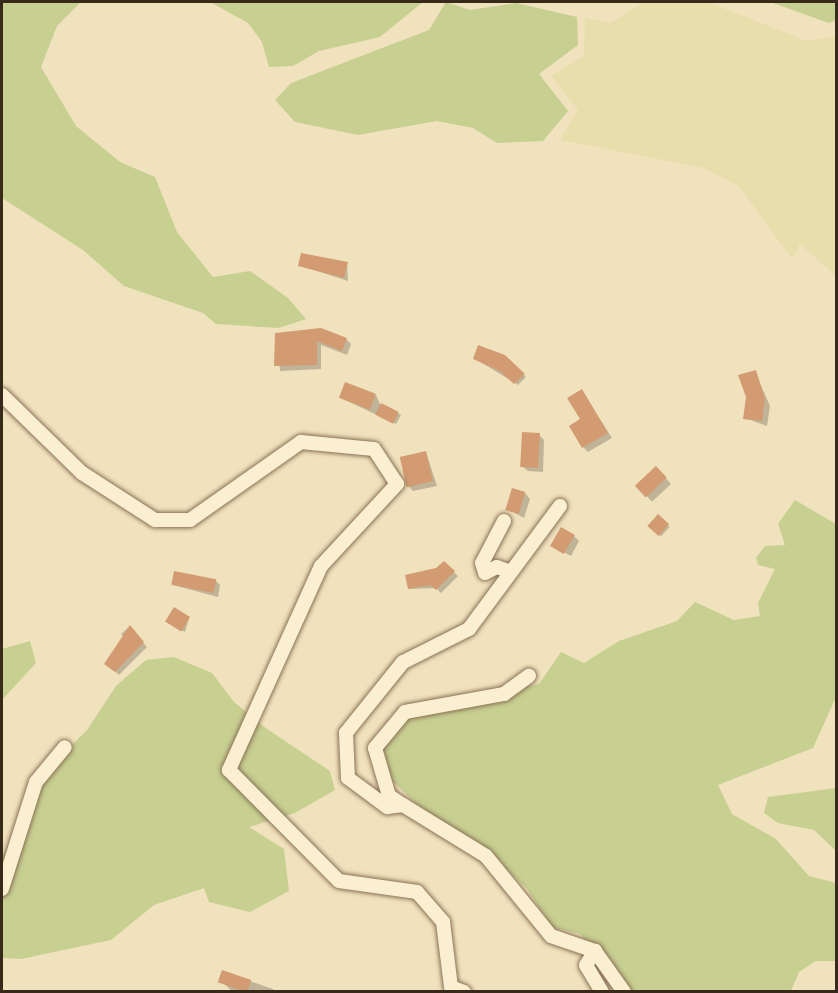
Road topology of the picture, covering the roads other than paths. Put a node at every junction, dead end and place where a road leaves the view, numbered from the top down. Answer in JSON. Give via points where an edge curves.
{"nodes":[{"id":1,"x":2,"y":395,"type":"edge"},
{"id":2,"x":560,"y":507,"type":"dead end"},
{"id":3,"x":504,"y":521,"type":"dead end"},
{"id":4,"x":508,"y":571,"type":"junction"},
{"id":5,"x":529,"y":676,"type":"dead end"},
{"id":6,"x":65,"y":747,"type":"dead end"},
{"id":7,"x":403,"y":805,"type":"junction"},
{"id":8,"x":2,"y":889,"type":"edge"},
{"id":9,"x":595,"y":951,"type":"junction"},
{"id":10,"x":464,"y":992,"type":"edge"},
{"id":11,"x":602,"y":992,"type":"edge"},
{"id":12,"x":624,"y":992,"type":"edge"}],
"edges":[{"from":1,"to":10,"type":"street","via":[[82,472],[155,520],[190,520],[301,442],[374,449],[397,484],[321,566],[229,770],[339,881],[417,892],[443,922],[451,987]]},
{"from":2,"to":4,"type":"street"},
{"from":3,"to":4,"type":"street","via":[[482,563],[485,573],[497,567]]},
{"from":4,"to":7,"type":"street","via":[[469,629],[403,662],[346,733],[348,778],[387,807]]},
{"from":5,"to":7,"type":"street","via":[[504,694],[405,712],[375,748],[389,796]]},
{"from":6,"to":8,"type":"street","via":[[36,782]]},
{"from":7,"to":9,"type":"street","via":[[486,856],[551,936]]},
{"from":9,"to":11,"type":"street","via":[[586,965]]},
{"from":9,"to":12,"type":"street"}]}
